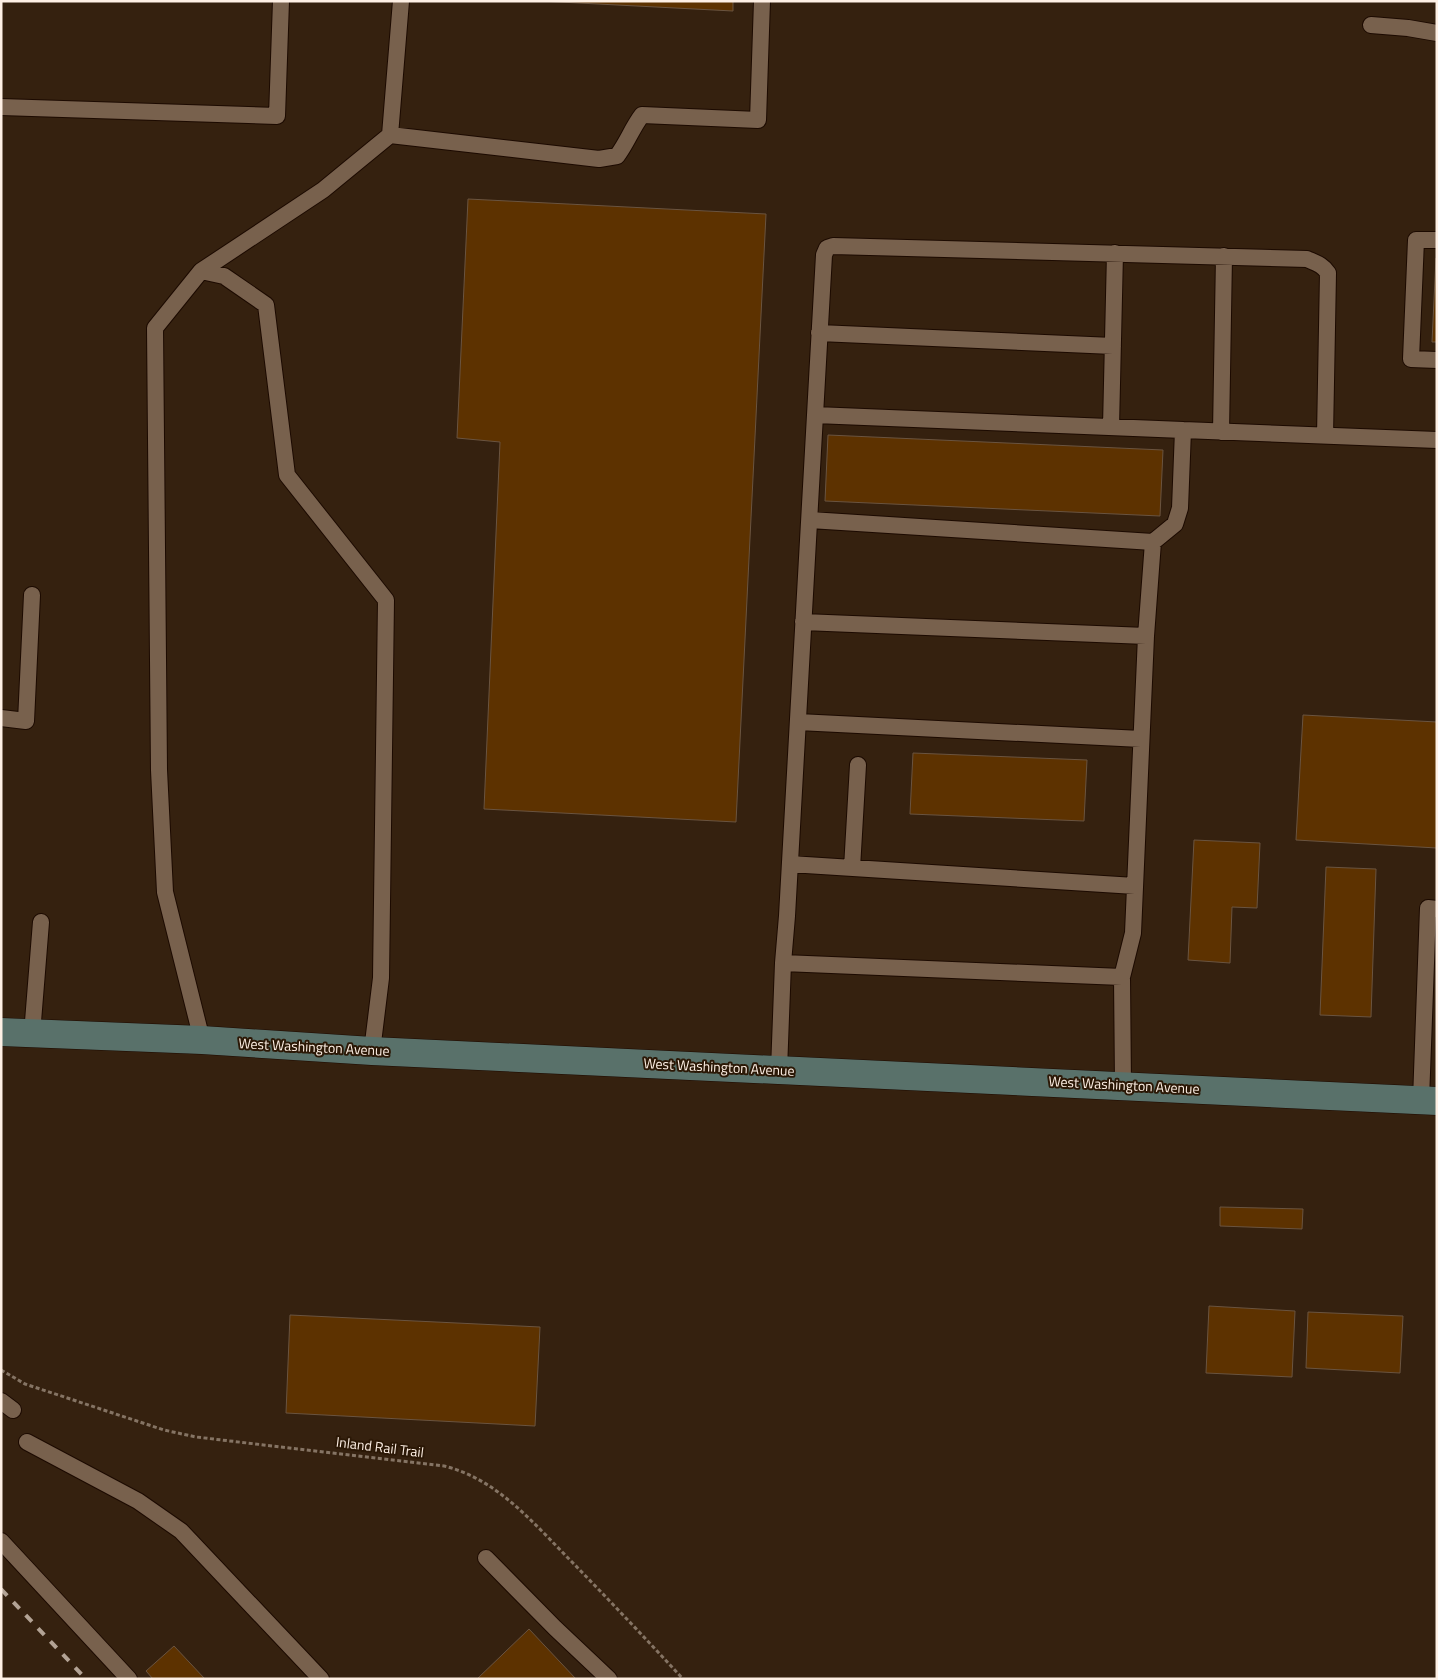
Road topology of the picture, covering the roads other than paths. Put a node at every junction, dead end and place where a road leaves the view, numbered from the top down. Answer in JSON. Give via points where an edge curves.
{"nodes":[{"id":1,"x":281,"y":1,"type":"edge"},
{"id":2,"x":401,"y":1,"type":"edge"},
{"id":3,"x":762,"y":1,"type":"edge"},
{"id":4,"x":1371,"y":25,"type":"dead end"},
{"id":5,"x":1437,"y":33,"type":"edge"},
{"id":6,"x":1,"y":107,"type":"edge"},
{"id":7,"x":390,"y":135,"type":"junction"},
{"id":8,"x":1437,"y":240,"type":"edge"},
{"id":9,"x":1115,"y":253,"type":"junction"},
{"id":10,"x":1224,"y":256,"type":"junction"},
{"id":11,"x":201,"y":270,"type":"junction"},
{"id":12,"x":820,"y":333,"type":"junction"},
{"id":13,"x":1113,"y":346,"type":"junction"},
{"id":14,"x":1437,"y":360,"type":"edge"},
{"id":15,"x":815,"y":414,"type":"junction"},
{"id":16,"x":1111,"y":427,"type":"junction"},
{"id":17,"x":1183,"y":430,"type":"junction"},
{"id":18,"x":1220,"y":432,"type":"junction"},
{"id":19,"x":1325,"y":436,"type":"junction"},
{"id":20,"x":1437,"y":440,"type":"edge"},
{"id":21,"x":810,"y":520,"type":"junction"},
{"id":22,"x":1153,"y":542,"type":"junction"},
{"id":23,"x":32,"y":595,"type":"dead end"},
{"id":24,"x":803,"y":622,"type":"junction"},
{"id":25,"x":1146,"y":636,"type":"junction"},
{"id":26,"x":1,"y":718,"type":"edge"},
{"id":27,"x":798,"y":722,"type":"junction"},
{"id":28,"x":1141,"y":739,"type":"junction"},
{"id":29,"x":858,"y":764,"type":"dead end"},
{"id":30,"x":790,"y":864,"type":"junction"},
{"id":31,"x":852,"y":868,"type":"junction"},
{"id":32,"x":1135,"y":886,"type":"junction"},
{"id":33,"x":1437,"y":908,"type":"edge"},
{"id":34,"x":41,"y":922,"type":"dead end"},
{"id":35,"x":783,"y":963,"type":"junction"},
{"id":36,"x":1122,"y":977,"type":"junction"},
{"id":37,"x":1,"y":1032,"type":"edge"},
{"id":38,"x":32,"y":1034,"type":"junction"},
{"id":39,"x":202,"y":1040,"type":"junction"},
{"id":40,"x":372,"y":1051,"type":"junction"},
{"id":41,"x":779,"y":1070,"type":"junction"},
{"id":42,"x":1123,"y":1085,"type":"junction"},
{"id":43,"x":1429,"y":1100,"type":"edge"},
{"id":44,"x":28,"y":1442,"type":"dead end"},
{"id":45,"x":1,"y":1542,"type":"edge"},
{"id":46,"x":486,"y":1558,"type":"dead end"},
{"id":47,"x":130,"y":1679,"type":"edge"},
{"id":48,"x":320,"y":1679,"type":"edge"},
{"id":49,"x":609,"y":1679,"type":"edge"}],
"edges":[{"from":1,"to":6,"type":"lane","via":[[277,116]]},
{"from":2,"to":7,"type":"lane"},
{"from":3,"to":7,"type":"lane","via":[[758,120],[642,115],[617,156],[599,159]]},
{"from":4,"to":5,"type":"lane"},
{"from":7,"to":11,"type":"lane","via":[[323,190]]},
{"from":8,"to":14,"type":"lane","via":[[1416,240],[1411,359]]},
{"from":9,"to":10,"type":"lane"},
{"from":9,"to":12,"type":"lane","via":[[833,246],[827,248],[824,255]]},
{"from":9,"to":13,"type":"lane"},
{"from":10,"to":18,"type":"lane"},
{"from":10,"to":19,"type":"lane","via":[[1307,259],[1320,264],[1328,273]]},
{"from":11,"to":39,"type":"lane","via":[[155,328],[159,770],[165,892]]},
{"from":11,"to":40,"type":"lane","via":[[224,276],[266,306],[287,474],[386,600],[381,978]]},
{"from":12,"to":13,"type":"lane"},
{"from":12,"to":15,"type":"lane"},
{"from":13,"to":16,"type":"lane"},
{"from":15,"to":16,"type":"lane"},
{"from":15,"to":21,"type":"lane"},
{"from":16,"to":17,"type":"lane"},
{"from":17,"to":18,"type":"lane"},
{"from":17,"to":22,"type":"lane","via":[[1180,508],[1175,524]]},
{"from":18,"to":19,"type":"lane"},
{"from":19,"to":20,"type":"lane"},
{"from":21,"to":22,"type":"lane"},
{"from":21,"to":24,"type":"lane"},
{"from":22,"to":25,"type":"lane"},
{"from":23,"to":26,"type":"lane","via":[[26,721]]},
{"from":24,"to":25,"type":"lane"},
{"from":24,"to":27,"type":"lane"},
{"from":25,"to":28,"type":"lane"},
{"from":27,"to":28,"type":"lane"},
{"from":27,"to":30,"type":"lane"},
{"from":28,"to":32,"type":"lane"},
{"from":29,"to":31,"type":"lane"},
{"from":30,"to":31,"type":"lane"},
{"from":30,"to":35,"type":"lane"},
{"from":31,"to":32,"type":"lane"},
{"from":32,"to":36,"type":"lane","via":[[1133,933]]},
{"from":33,"to":43,"type":"lane","via":[[1428,908]]},
{"from":34,"to":38,"type":"lane"},
{"from":35,"to":36,"type":"lane"},
{"from":35,"to":41,"type":"lane"},
{"from":36,"to":42,"type":"lane"},
{"from":37,"to":38,"type":"main road","name":"West Washington Avenue"},
{"from":38,"to":39,"type":"main road","name":"West Washington Avenue"},
{"from":39,"to":40,"type":"main road","name":"West Washington Avenue"},
{"from":40,"to":41,"type":"main road","name":"West Washington Avenue"},
{"from":41,"to":42,"type":"main road","name":"West Washington Avenue"},
{"from":42,"to":43,"type":"main road","name":"West Washington Avenue"},
{"from":44,"to":48,"type":"lane","via":[[138,1501],[182,1531]]},
{"from":45,"to":47,"type":"lane"},
{"from":46,"to":49,"type":"lane"}]}
